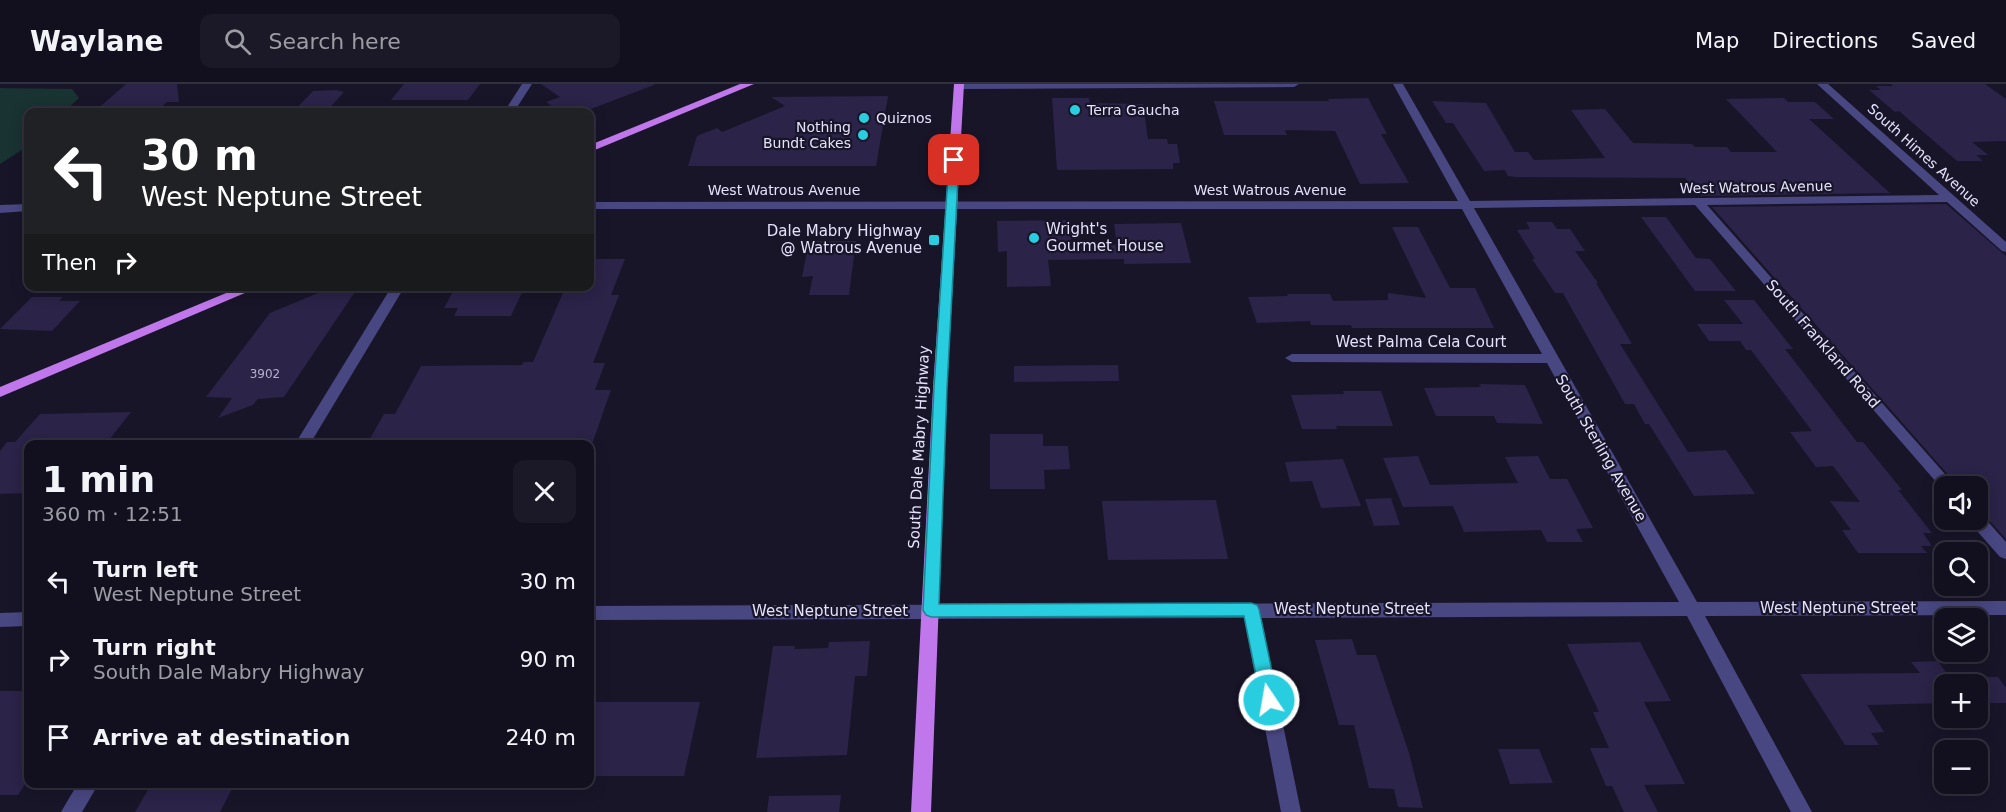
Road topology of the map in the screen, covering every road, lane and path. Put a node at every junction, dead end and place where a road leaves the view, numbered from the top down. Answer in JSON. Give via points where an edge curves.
{"nodes":[{"id":1,"x":527,"y":84,"type":"edge"},
{"id":2,"x":749,"y":84,"type":"edge"},
{"id":3,"x":1294,"y":84,"type":"edge"},
{"id":4,"x":1398,"y":84,"type":"edge"},
{"id":5,"x":1822,"y":84,"type":"edge"},
{"id":6,"x":959,"y":85,"type":"edge"},
{"id":7,"x":512,"y":108,"type":"edge"},
{"id":8,"x":594,"y":147,"type":"edge"},
{"id":9,"x":1950,"y":198,"type":"junction"},
{"id":10,"x":1699,"y":203,"type":"junction"},
{"id":11,"x":952,"y":204,"type":"junction"},
{"id":12,"x":1465,"y":205,"type":"junction"},
{"id":13,"x":594,"y":206,"type":"edge"},
{"id":14,"x":24,"y":208,"type":"edge"},
{"id":15,"x":0,"y":209,"type":"edge"},
{"id":16,"x":2006,"y":248,"type":"edge"},
{"id":17,"x":243,"y":291,"type":"edge"},
{"id":18,"x":396,"y":291,"type":"edge"},
{"id":19,"x":1292,"y":358,"type":"dead end"},
{"id":20,"x":1550,"y":359,"type":"junction"},
{"id":21,"x":0,"y":392,"type":"edge"},
{"id":22,"x":304,"y":440,"type":"edge"},
{"id":23,"x":1938,"y":476,"type":"edge"},
{"id":24,"x":1986,"y":530,"type":"edge"},
{"id":25,"x":2006,"y":553,"type":"edge"},
{"id":26,"x":2006,"y":608,"type":"edge"},
{"id":27,"x":1251,"y":609,"type":"junction"},
{"id":28,"x":1692,"y":609,"type":"junction"},
{"id":29,"x":931,"y":610,"type":"junction"},
{"id":30,"x":594,"y":613,"type":"edge"},
{"id":31,"x":24,"y":619,"type":"edge"},
{"id":32,"x":0,"y":620,"type":"edge"},
{"id":33,"x":86,"y":788,"type":"edge"},
{"id":34,"x":71,"y":812,"type":"edge"},
{"id":35,"x":921,"y":812,"type":"edge"},
{"id":36,"x":1291,"y":812,"type":"edge"},
{"id":37,"x":1802,"y":812,"type":"edge"}],
"edges":[{"from":1,"to":7,"type":"street"},
{"from":2,"to":8,"type":"main road"},
{"from":3,"to":6,"type":"street"},
{"from":4,"to":12,"type":"street","name":"South Sterling Avenue"},
{"from":5,"to":9,"type":"street","name":"South Himes Avenue"},
{"from":6,"to":11,"type":"main road","name":"South Dale Mabry Highway"},
{"from":9,"to":10,"type":"street","name":"West Watrous Avenue"},
{"from":9,"to":16,"type":"street","name":"South Himes Avenue"},
{"from":10,"to":12,"type":"street","name":"West Watrous Avenue"},
{"from":10,"to":23,"type":"street","name":"South Frankland Road"},
{"from":11,"to":12,"type":"street","name":"West Watrous Avenue"},
{"from":11,"to":13,"type":"street","name":"West Watrous Avenue"},
{"from":11,"to":29,"type":"main road","name":"South Dale Mabry Highway"},
{"from":12,"to":20,"type":"street","name":"South Sterling Avenue"},
{"from":14,"to":15,"type":"street"},
{"from":17,"to":21,"type":"main road"},
{"from":18,"to":22,"type":"street"},
{"from":19,"to":20,"type":"street","name":"West Palma Cela Court"},
{"from":20,"to":28,"type":"street","name":"South Sterling Avenue"},
{"from":24,"to":25,"type":"street"},
{"from":26,"to":28,"type":"street","name":"West Neptune Street"},
{"from":27,"to":28,"type":"street","name":"West Neptune Street"},
{"from":27,"to":29,"type":"street","name":"West Neptune Street"},
{"from":27,"to":36,"type":"street"},
{"from":28,"to":37,"type":"street","name":"South Sterling Avenue"},
{"from":29,"to":30,"type":"street","name":"West Neptune Street"},
{"from":29,"to":35,"type":"main road","name":"South Dale Mabry Highway"},
{"from":31,"to":32,"type":"street"},
{"from":33,"to":34,"type":"street"}]}
